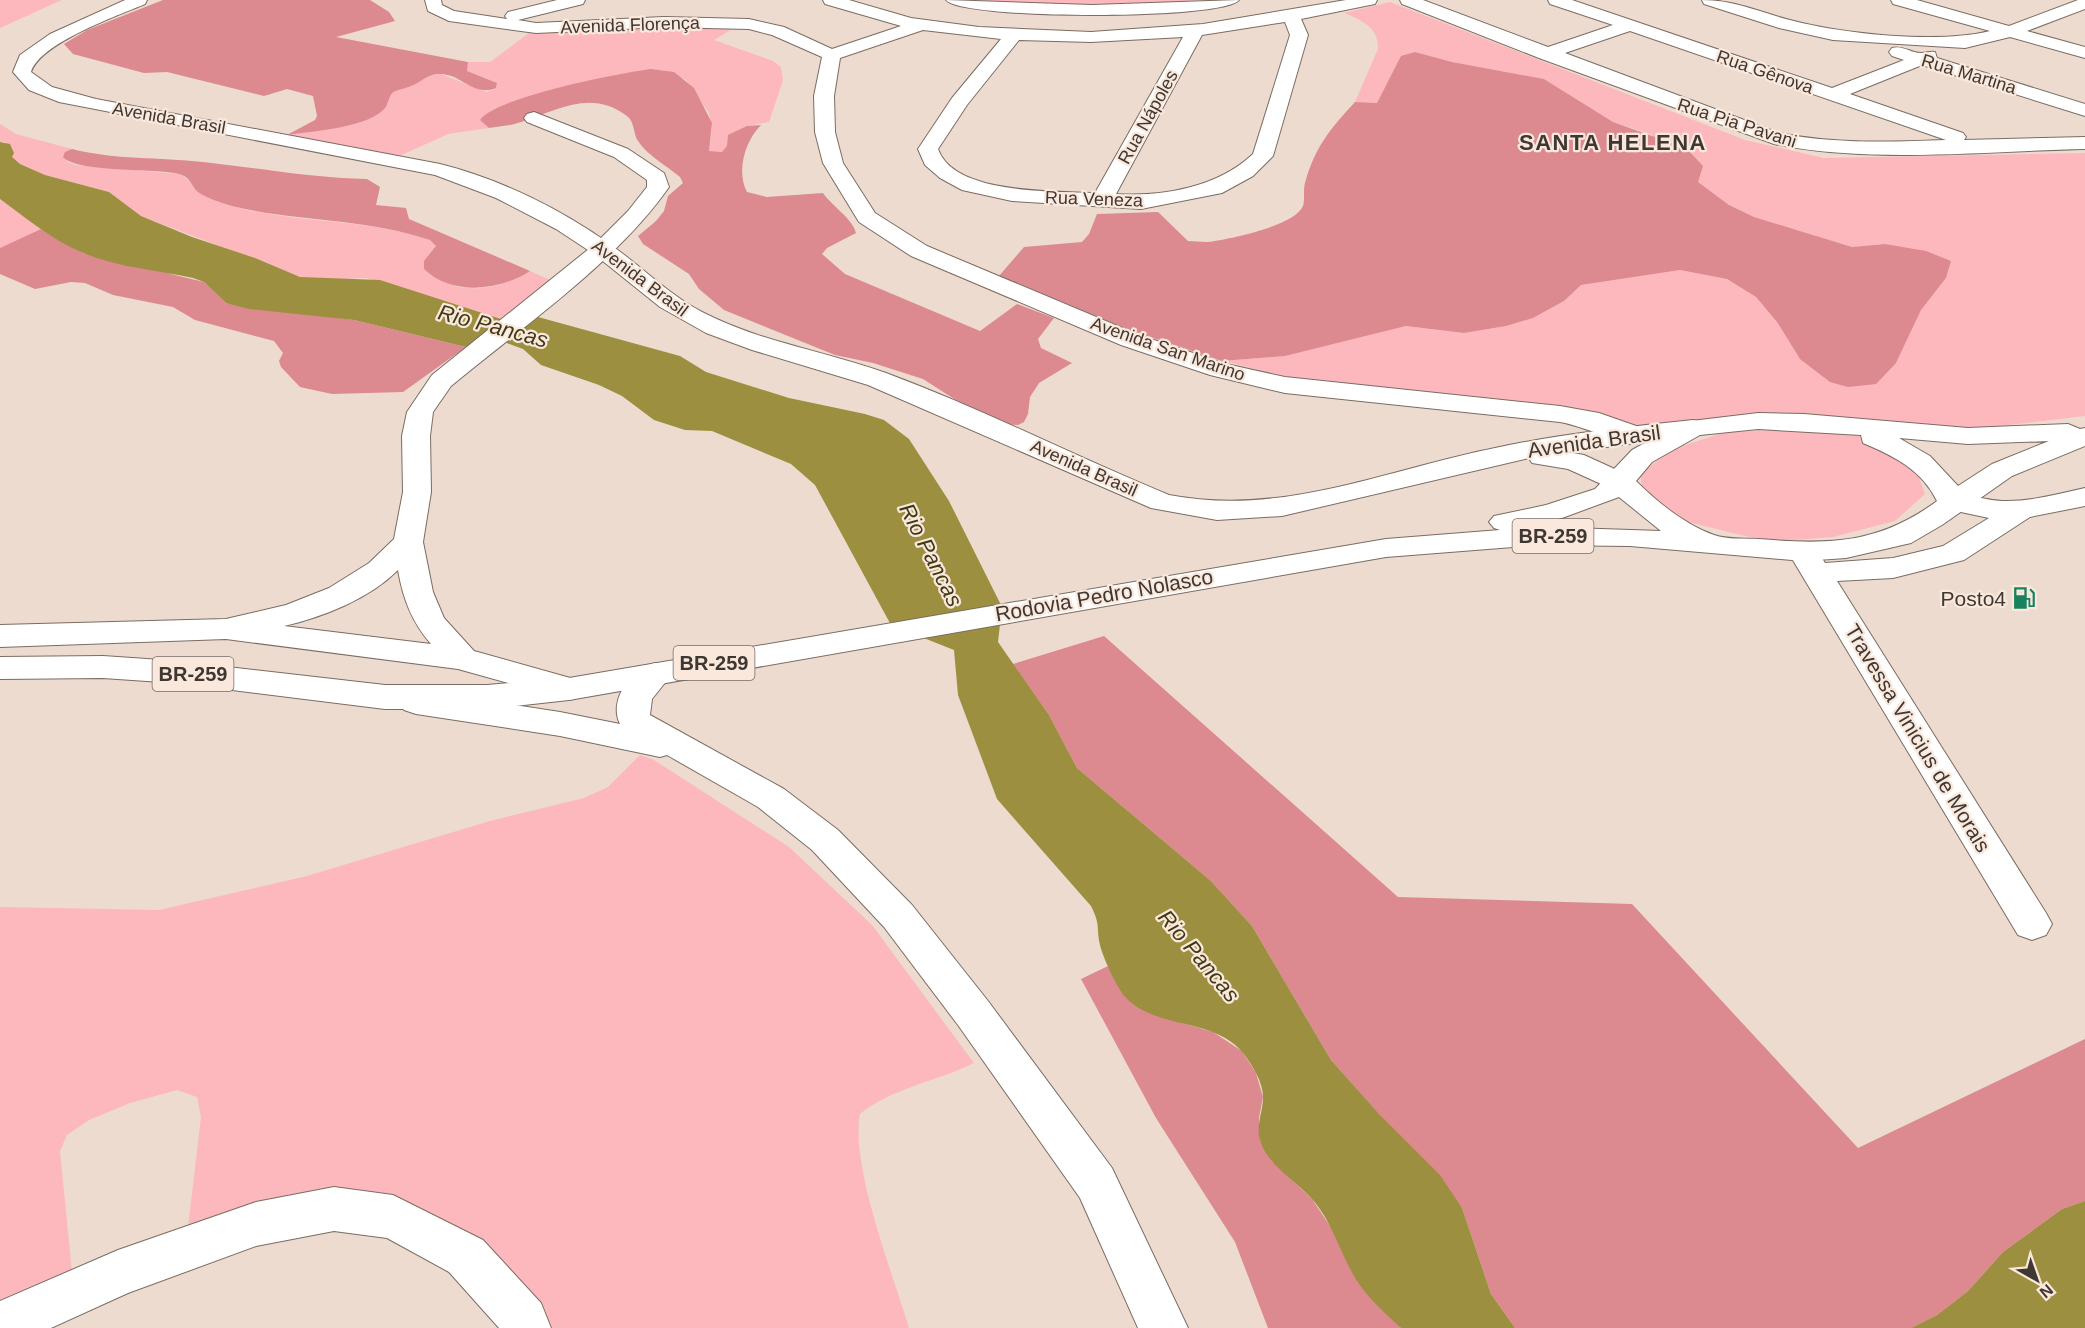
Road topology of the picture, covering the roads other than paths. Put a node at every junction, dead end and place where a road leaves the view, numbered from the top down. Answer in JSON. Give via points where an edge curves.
{"nodes":[{"id":1,"x":139,"y":0,"type":"edge"},
{"id":2,"x":433,"y":0,"type":"edge"},
{"id":3,"x":577,"y":0,"type":"edge"},
{"id":4,"x":831,"y":0,"type":"edge"},
{"id":5,"x":954,"y":0,"type":"edge"},
{"id":6,"x":1230,"y":0,"type":"edge"},
{"id":7,"x":1369,"y":0,"type":"edge"},
{"id":8,"x":1408,"y":0,"type":"edge"},
{"id":9,"x":1556,"y":0,"type":"edge"},
{"id":10,"x":1710,"y":0,"type":"edge"},
{"id":11,"x":1736,"y":0,"type":"edge"},
{"id":12,"x":1899,"y":0,"type":"edge"},
{"id":13,"x":2058,"y":0,"type":"edge"},
{"id":14,"x":2085,"y":3,"type":"edge"},
{"id":15,"x":1292,"y":18,"type":"junction"},
{"id":16,"x":489,"y":22,"type":"junction"},
{"id":17,"x":922,"y":25,"type":"junction"},
{"id":18,"x":1629,"y":26,"type":"junction"},
{"id":19,"x":2001,"y":29,"type":"junction"},
{"id":20,"x":1194,"y":33,"type":"junction"},
{"id":21,"x":1013,"y":36,"type":"junction"},
{"id":22,"x":1854,"y":39,"type":"junction"},
{"id":23,"x":1965,"y":42,"type":"junction"},
{"id":24,"x":2085,"y":53,"type":"edge"},
{"id":25,"x":1545,"y":54,"type":"junction"},
{"id":26,"x":831,"y":55,"type":"junction"},
{"id":27,"x":1920,"y":59,"type":"junction"},
{"id":28,"x":1831,"y":95,"type":"junction"},
{"id":29,"x":2085,"y":110,"type":"edge"},
{"id":30,"x":534,"y":118,"type":"dead end"},
{"id":31,"x":2085,"y":143,"type":"edge"},
{"id":32,"x":1975,"y":144,"type":"junction"},
{"id":33,"x":1101,"y":201,"type":"junction"},
{"id":34,"x":603,"y":249,"type":"junction"},
{"id":35,"x":1846,"y":426,"type":"junction"},
{"id":36,"x":1693,"y":428,"type":"junction"},
{"id":37,"x":2085,"y":431,"type":"edge"},
{"id":38,"x":1632,"y":435,"type":"junction"},
{"id":39,"x":2085,"y":436,"type":"edge"},
{"id":40,"x":1495,"y":456,"type":"junction"},
{"id":41,"x":1620,"y":482,"type":"junction"},
{"id":42,"x":2085,"y":497,"type":"edge"},
{"id":43,"x":1952,"y":502,"type":"junction"},
{"id":44,"x":2019,"y":512,"type":"junction"},
{"id":45,"x":408,"y":542,"type":"junction"},
{"id":46,"x":1720,"y":546,"type":"junction"},
{"id":47,"x":1386,"y":548,"type":"junction"},
{"id":48,"x":1810,"y":562,"type":"junction"},
{"id":49,"x":226,"y":629,"type":"junction"},
{"id":50,"x":0,"y":636,"type":"edge"},
{"id":51,"x":462,"y":659,"type":"junction"},
{"id":52,"x":0,"y":668,"type":"edge"},
{"id":53,"x":655,"y":674,"type":"junction"},
{"id":54,"x":569,"y":688,"type":"junction"},
{"id":55,"x":385,"y":697,"type":"junction"},
{"id":56,"x":686,"y":752,"type":"junction"},
{"id":57,"x":2032,"y":924,"type":"dead end"},
{"id":58,"x":0,"y":1326,"type":"edge"},
{"id":59,"x":526,"y":1328,"type":"edge"},
{"id":60,"x":1163,"y":1328,"type":"edge"}],
"edges":[{"from":1,"to":34,"type":"main road","name":"Avenida Brasil","via":[[56,38],[26,59],[22,72],[28,81],[40,89],[96,105],[440,170],[520,201],[563,222]]},
{"from":2,"to":16,"type":"main road","name":"Avenida Florença","via":[[434,7],[448,16]]},
{"from":3,"to":16,"type":"main road"},
{"from":4,"to":17,"type":"main road"},
{"from":5,"to":6,"type":"main road","via":[[1051,11],[1138,10]]},
{"from":7,"to":15,"type":"main road"},
{"from":8,"to":25,"type":"main road","name":"Rua Pia Pavani"},
{"from":9,"to":18,"type":"main road","name":"Rua Gênova"},
{"from":10,"to":22,"type":"main road","via":[[1785,24]]},
{"from":11,"to":19,"type":"main road","via":[[1792,18],[1881,34],[1947,35]]},
{"from":12,"to":19,"type":"main road"},
{"from":13,"to":19,"type":"main road"},
{"from":14,"to":19,"type":"main road"},
{"from":15,"to":20,"type":"main road"},
{"from":15,"to":33,"type":"main road","name":"Rua Veneza","via":[[1299,35],[1263,156],[1246,172],[1214,188],[1141,202]]},
{"from":16,"to":26,"type":"main road","name":"Avenida Florença","via":[[536,28],[664,22],[749,24],[778,30]]},
{"from":17,"to":21,"type":"main road"},
{"from":17,"to":26,"type":"main road"},
{"from":18,"to":25,"type":"main road"},
{"from":18,"to":28,"type":"main road","name":"Rua Gênova"},
{"from":19,"to":23,"type":"main road"},
{"from":19,"to":24,"type":"main road"},
{"from":20,"to":21,"type":"main road","via":[[1087,38]]},
{"from":20,"to":33,"type":"main road","name":"Rua Nápoles"},
{"from":21,"to":33,"type":"main road","name":"Rua Veneza","via":[[959,102],[928,149],[932,161],[947,174],[980,188],[1012,195]]},
{"from":22,"to":23,"type":"main road"},
{"from":22,"to":27,"type":"main road","name":"Rua Martina"},
{"from":23,"to":27,"type":"main road"},
{"from":25,"to":32,"type":"main road","name":"Rua Pia Pavani","via":[[1774,138],[1808,145],[1868,148]]},
{"from":26,"to":38,"type":"main road","name":"Avenida San Marino","via":[[824,96],[825,132],[833,163],[867,217],[919,251],[1130,340],[1219,370],[1286,385],[1560,414],[1589,419]]},
{"from":27,"to":28,"type":"main road"},
{"from":27,"to":29,"type":"main road","name":"Rua Martina"},
{"from":28,"to":32,"type":"main road","name":"Rua Gênova"},
{"from":30,"to":34,"type":"main road","via":[[621,153],[657,177],[658,188]]},
{"from":31,"to":32,"type":"main road","name":"Rua Pia Pavani"},
{"from":34,"to":40,"type":"main road","name":"Avenida Brasil","via":[[662,298],[692,317],[723,331],[932,400],[1161,502],[1200,510],[1249,511],[1309,502]]},
{"from":34,"to":45,"type":"main road","via":[[441,381],[420,412],[416,436],[417,492]]},
{"from":35,"to":36,"type":"main road","name":"Rodovia Pedro Nolasco","number":"BR-259","via":[[1758,421]]},
{"from":35,"to":37,"type":"main road","number":"BR-259","via":[[1968,436]]},
{"from":35,"to":43,"type":"main road","via":[[1916,458],[1934,472]]},
{"from":36,"to":38,"type":"main road","name":"Avenida Brasil"},
{"from":36,"to":41,"type":"main road","name":"Rodovia Pedro Nolasco","number":"BR-259","via":[[1642,456]]},
{"from":38,"to":40,"type":"main road","name":"Avenida Brasil"},
{"from":39,"to":43,"type":"main road","name":"Rodovia Pedro Nolasco","number":"BR-259","via":[[2002,470]]},
{"from":40,"to":41,"type":"main road","name":"Avenida Brasil","via":[[1574,461]]},
{"from":41,"to":46,"type":"main road","name":"Avenida Brasil","via":[[1680,531]]},
{"from":41,"to":47,"type":"main road","name":"Rodovia Pedro Nolasco","number":"BR-259","via":[[1605,495],[1552,512]]},
{"from":42,"to":44,"type":"main road"},
{"from":43,"to":44,"type":"main road"},
{"from":43,"to":48,"type":"main road","name":"Rodovia Pedro Nolasco","number":"BR-259","via":[[1900,537]]},
{"from":44,"to":48,"type":"main road","via":[[1953,553],[1893,568]]},
{"from":45,"to":49,"type":"main road","via":[[380,570],[340,595],[295,613]]},
{"from":45,"to":51,"type":"main road","via":[[417,592],[430,622]]},
{"from":46,"to":47,"type":"main road","name":"Rodovia Pedro Nolasco","number":"BR-259","via":[[1630,537],[1540,536]]},
{"from":46,"to":48,"type":"main road","name":"Rodovia Pedro Nolasco","number":"BR-259"},
{"from":47,"to":53,"type":"main road","name":"Rodovia Pedro Nolasco","number":"BR-259"},
{"from":48,"to":57,"type":"main road","name":"Travessa Vinicius de Morais"},
{"from":49,"to":50,"type":"main road"},
{"from":49,"to":51,"type":"main road"},
{"from":51,"to":54,"type":"main road"},
{"from":52,"to":55,"type":"main road","name":"Rodovia Pedro Nolasco","number":"BR-259","via":[[103,667],[177,672]]},
{"from":53,"to":54,"type":"main road","name":"Rodovia Pedro Nolasco","number":"BR-259"},
{"from":53,"to":56,"type":"main road","via":[[632,702],[631,713],[636,722]]},
{"from":54,"to":55,"type":"main road","name":"Rodovia Pedro Nolasco","number":"BR-259","via":[[487,697]]},
{"from":55,"to":56,"type":"main road","via":[[560,724]]},
{"from":56,"to":60,"type":"main road","via":[[771,798],[816,833],[898,916],[1096,1183]]},
{"from":58,"to":59,"type":"main road","via":[[118,1273],[256,1224],[334,1209],[393,1216],[466,1256],[524,1320]]}]}
